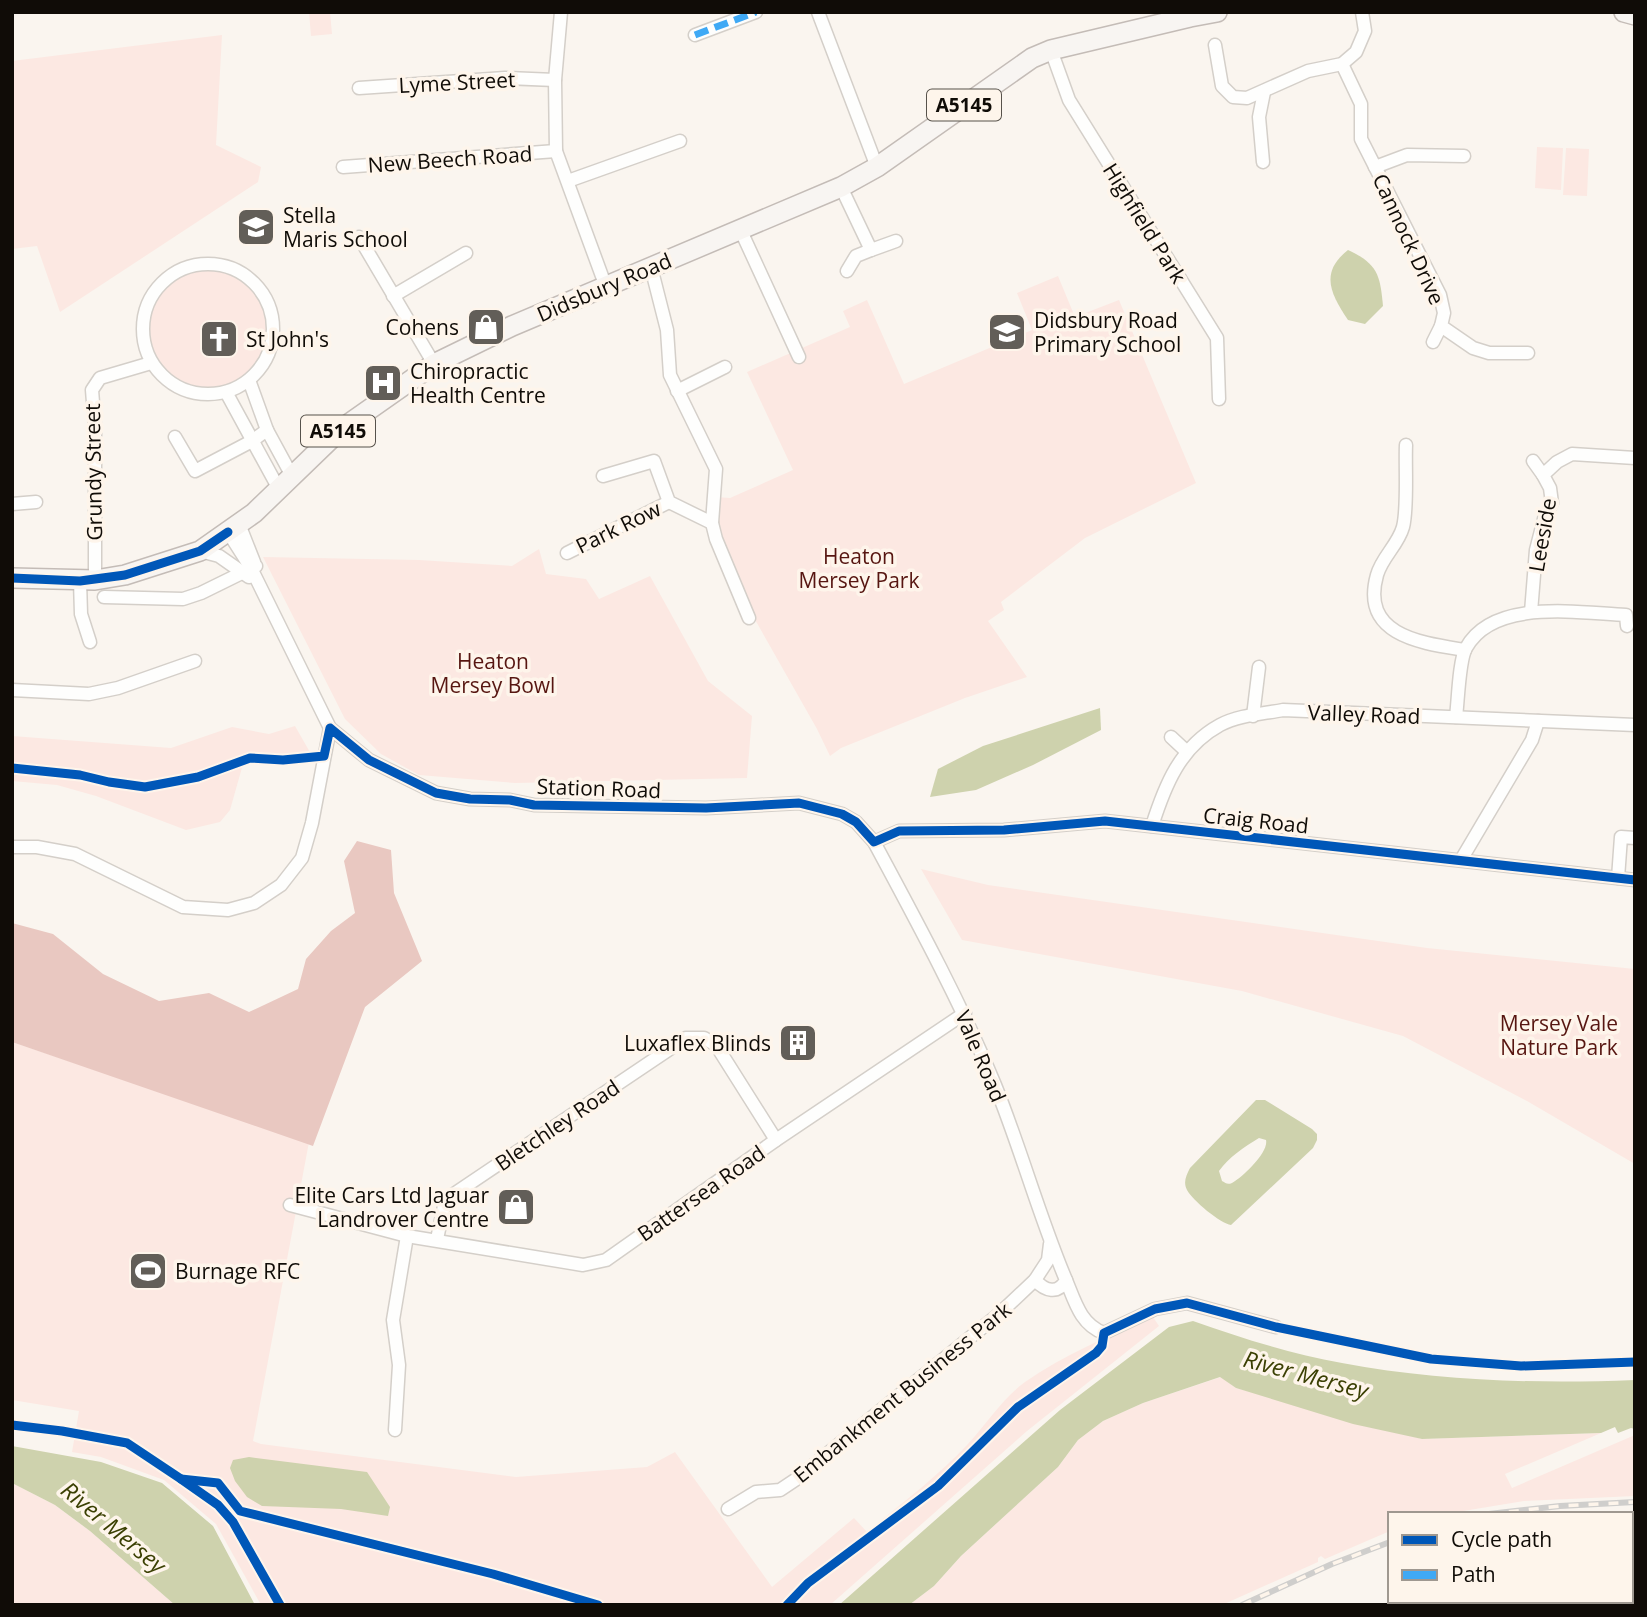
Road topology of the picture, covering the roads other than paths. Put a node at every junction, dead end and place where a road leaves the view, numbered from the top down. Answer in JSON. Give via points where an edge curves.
{"nodes":[{"id":1,"x":561,"y":12,"type":"edge"},
{"id":2,"x":756,"y":12,"type":"edge"},
{"id":3,"x":818,"y":12,"type":"edge"},
{"id":4,"x":1217,"y":12,"type":"edge"},
{"id":5,"x":1362,"y":12,"type":"edge"},
{"id":6,"x":1624,"y":12,"type":"edge"},
{"id":7,"x":1190,"y":14,"type":"edge"},
{"id":8,"x":1635,"y":15,"type":"edge"},
{"id":9,"x":695,"y":35,"type":"dead end"},
{"id":10,"x":1215,"y":45,"type":"dead end"},
{"id":11,"x":1051,"y":50,"type":"junction"},
{"id":12,"x":1342,"y":64,"type":"junction"},
{"id":13,"x":555,"y":80,"type":"junction"},
{"id":14,"x":359,"y":88,"type":"dead end"},
{"id":15,"x":1264,"y":92,"type":"junction"},
{"id":16,"x":680,"y":141,"type":"dead end"},
{"id":17,"x":556,"y":151,"type":"junction"},
{"id":18,"x":1464,"y":156,"type":"dead end"},
{"id":19,"x":1263,"y":162,"type":"dead end"},
{"id":20,"x":343,"y":167,"type":"dead end"},
{"id":21,"x":877,"y":167,"type":"junction"},
{"id":22,"x":1376,"y":167,"type":"junction"},
{"id":23,"x":568,"y":181,"type":"junction"},
{"id":24,"x":841,"y":187,"type":"junction"},
{"id":25,"x":741,"y":231,"type":"junction"},
{"id":26,"x":359,"y":237,"type":"dead end"},
{"id":27,"x":896,"y":241,"type":"dead end"},
{"id":28,"x":871,"y":250,"type":"junction"},
{"id":29,"x":466,"y":253,"type":"dead end"},
{"id":30,"x":651,"y":267,"type":"junction"},
{"id":31,"x":847,"y":271,"type":"dead end"},
{"id":32,"x":606,"y":287,"type":"junction"},
{"id":33,"x":393,"y":296,"type":"junction"},
{"id":34,"x":1441,"y":326,"type":"junction"},
{"id":35,"x":1433,"y":341,"type":"dead end"},
{"id":36,"x":1528,"y":353,"type":"dead end"},
{"id":37,"x":799,"y":357,"type":"dead end"},
{"id":38,"x":152,"y":363,"type":"junction"},
{"id":39,"x":434,"y":364,"type":"junction"},
{"id":40,"x":725,"y":368,"type":"dead end"},
{"id":41,"x":249,"y":380,"type":"junction"},
{"id":42,"x":677,"y":391,"type":"junction"},
{"id":43,"x":226,"y":392,"type":"junction"},
{"id":44,"x":1219,"y":399,"type":"dead end"},
{"id":45,"x":267,"y":430,"type":"junction"},
{"id":46,"x":175,"y":437,"type":"dead end"},
{"id":47,"x":252,"y":441,"type":"junction"},
{"id":48,"x":1406,"y":445,"type":"dead end"},
{"id":49,"x":1635,"y":458,"type":"edge"},
{"id":50,"x":1533,"y":461,"type":"dead end"},
{"id":51,"x":603,"y":475,"type":"dead end"},
{"id":52,"x":1543,"y":475,"type":"junction"},
{"id":53,"x":286,"y":484,"type":"junction"},
{"id":54,"x":36,"y":502,"type":"dead end"},
{"id":55,"x":670,"y":502,"type":"junction"},
{"id":56,"x":12,"y":504,"type":"edge"},
{"id":57,"x":712,"y":523,"type":"junction"},
{"id":58,"x":234,"y":528,"type":"junction"},
{"id":59,"x":200,"y":551,"type":"junction"},
{"id":60,"x":567,"y":552,"type":"dead end"},
{"id":61,"x":250,"y":569,"type":"junction"},
{"id":62,"x":12,"y":578,"type":"edge"},
{"id":63,"x":93,"y":586,"type":"junction"},
{"id":64,"x":269,"y":606,"type":"junction"},
{"id":65,"x":1531,"y":612,"type":"junction"},
{"id":66,"x":749,"y":618,"type":"dead end"},
{"id":67,"x":1626,"y":620,"type":"dead end"},
{"id":68,"x":90,"y":642,"type":"dead end"},
{"id":69,"x":1465,"y":650,"type":"junction"},
{"id":70,"x":195,"y":661,"type":"dead end"},
{"id":71,"x":1259,"y":667,"type":"dead end"},
{"id":72,"x":12,"y":690,"type":"edge"},
{"id":73,"x":1252,"y":716,"type":"junction"},
{"id":74,"x":1456,"y":717,"type":"junction"},
{"id":75,"x":1538,"y":721,"type":"junction"},
{"id":76,"x":1635,"y":725,"type":"edge"},
{"id":77,"x":330,"y":727,"type":"junction"},
{"id":78,"x":1171,"y":737,"type":"dead end"},
{"id":79,"x":350,"y":744,"type":"junction"},
{"id":80,"x":1186,"y":751,"type":"junction"},
{"id":81,"x":321,"y":770,"type":"junction"},
{"id":82,"x":1152,"y":826,"type":"junction"},
{"id":83,"x":1635,"y":838,"type":"edge"},
{"id":84,"x":874,"y":842,"type":"junction"},
{"id":85,"x":12,"y":847,"type":"edge"},
{"id":86,"x":1461,"y":860,"type":"junction"},
{"id":87,"x":1618,"y":878,"type":"junction"},
{"id":88,"x":1635,"y":880,"type":"edge"},
{"id":89,"x":965,"y":1013,"type":"junction"},
{"id":90,"x":776,"y":1140,"type":"junction"},
{"id":91,"x":290,"y":1205,"type":"dead end"},
{"id":92,"x":407,"y":1236,"type":"junction"},
{"id":93,"x":437,"y":1239,"type":"junction"},
{"id":94,"x":1050,"y":1244,"type":"junction"},
{"id":95,"x":1035,"y":1280,"type":"junction"},
{"id":96,"x":1066,"y":1280,"type":"junction"},
{"id":97,"x":1276,"y":1327,"type":"dead end"},
{"id":98,"x":395,"y":1430,"type":"dead end"},
{"id":99,"x":728,"y":1509,"type":"dead end"}],
"edges":[{"from":1,"to":13,"type":"street"},
{"from":2,"to":9,"type":"street"},
{"from":3,"to":21,"type":"street"},
{"from":4,"to":7,"type":"main road","name":"Didsbury Road","number":"A5145"},
{"from":5,"to":12,"type":"street","via":[[1365,31],[1356,52]]},
{"from":6,"to":8,"type":"main road"},
{"from":7,"to":11,"type":"main road","name":"Didsbury Road","number":"A5145"},
{"from":10,"to":15,"type":"street","via":[[1223,86],[1233,97]]},
{"from":11,"to":21,"type":"main road","name":"Didsbury Road","number":"A5145","via":[[1022,65]]},
{"from":11,"to":44,"type":"street","name":"Highfield Park","via":[[1069,100],[1217,338]]},
{"from":12,"to":15,"type":"street","via":[[1308,71]]},
{"from":12,"to":22,"type":"street","name":"Cannock Drive","via":[[1361,104],[1361,139]]},
{"from":13,"to":14,"type":"street","name":"Lyme Street","via":[[505,78]]},
{"from":13,"to":17,"type":"street"},
{"from":15,"to":19,"type":"street","via":[[1259,117]]},
{"from":16,"to":23,"type":"street"},
{"from":17,"to":20,"type":"street","name":"New Beech Road"},
{"from":17,"to":23,"type":"street"},
{"from":18,"to":22,"type":"street","via":[[1407,155]]},
{"from":21,"to":24,"type":"main road","name":"Didsbury Road","number":"A5145"},
{"from":22,"to":34,"type":"street","name":"Cannock Drive","via":[[1440,295]]},
{"from":23,"to":32,"type":"street"},
{"from":24,"to":25,"type":"main road","name":"Didsbury Road","number":"A5145"},
{"from":24,"to":28,"type":"street"},
{"from":25,"to":30,"type":"main road","name":"Didsbury Road","number":"A5145"},
{"from":25,"to":37,"type":"street"},
{"from":26,"to":33,"type":"street"},
{"from":27,"to":28,"type":"street"},
{"from":28,"to":31,"type":"street","via":[[856,256]]},
{"from":29,"to":33,"type":"street"},
{"from":30,"to":32,"type":"main road","name":"Didsbury Road","number":"A5145"},
{"from":30,"to":42,"type":"street","via":[[667,330],[670,375]]},
{"from":32,"to":39,"type":"main road","name":"Didsbury Road","number":"A5145"},
{"from":33,"to":39,"type":"street"},
{"from":34,"to":35,"type":"street"},
{"from":34,"to":36,"type":"street","name":"Cannock Drive","via":[[1489,353]]},
{"from":38,"to":41,"type":"street","via":[[143,321],[161,282],[179,270],[220,264],[257,285],[268,303],[272,344]]},
{"from":38,"to":43,"type":"street","via":[[165,379],[184,390]]},
{"from":38,"to":63,"type":"street","name":"Grundy Street","via":[[100,379],[92,390]]},
{"from":39,"to":53,"type":"main road","name":"Didsbury Road","number":"A5145","via":[[340,430]]},
{"from":40,"to":42,"type":"street"},
{"from":41,"to":43,"type":"street"},
{"from":41,"to":45,"type":"street"},
{"from":42,"to":57,"type":"street","via":[[716,469]]},
{"from":43,"to":47,"type":"street"},
{"from":45,"to":47,"type":"street"},
{"from":45,"to":53,"type":"street"},
{"from":46,"to":47,"type":"street","via":[[195,471]]},
{"from":47,"to":53,"type":"street"},
{"from":48,"to":69,"type":"street","via":[[1403,526],[1376,576],[1375,601],[1382,620],[1399,634]]},
{"from":49,"to":52,"type":"street","name":"Leeside","via":[[1572,454]]},
{"from":50,"to":52,"type":"street"},
{"from":51,"to":55,"type":"street","via":[[654,461]]},
{"from":52,"to":65,"type":"street","name":"Leeside","via":[[1552,503],[1536,550]]},
{"from":53,"to":58,"type":"main road","name":"Didsbury Road","number":"A5145"},
{"from":54,"to":56,"type":"street"},
{"from":55,"to":57,"type":"street"},
{"from":55,"to":60,"type":"street","name":"Park Row"},
{"from":57,"to":66,"type":"street"},
{"from":58,"to":59,"type":"main road","name":"Didsbury Road","number":"A5145"},
{"from":58,"to":61,"type":"street","name":"Station Road"},
{"from":59,"to":61,"type":"street"},
{"from":59,"to":63,"type":"main road","name":"Didsbury Road","number":"A5145"},
{"from":61,"to":63,"type":"street","via":[[183,599]]},
{"from":61,"to":64,"type":"street","name":"Station Road"},
{"from":61,"to":64,"type":"street","name":"Station Road"},
{"from":62,"to":63,"type":"main road","name":"Didsbury Road","number":"A5145"},
{"from":63,"to":68,"type":"street","name":"Grundy Street","via":[[81,614]]},
{"from":64,"to":77,"type":"street","name":"Station Road"},
{"from":65,"to":67,"type":"street"},
{"from":65,"to":69,"type":"street","via":[[1504,617],[1477,633]]},
{"from":69,"to":74,"type":"street"},
{"from":70,"to":72,"type":"street","via":[[89,694]]},
{"from":71,"to":73,"type":"street"},
{"from":73,"to":74,"type":"street","name":"Valley Road","via":[[1283,710]]},
{"from":73,"to":80,"type":"street","name":"Valley Road","via":[[1220,725]]},
{"from":74,"to":75,"type":"street","name":"Valley Road"},
{"from":75,"to":76,"type":"street","name":"Valley Road"},
{"from":75,"to":86,"type":"street","via":[[1532,740]]},
{"from":77,"to":79,"type":"street","name":"Station Road"},
{"from":77,"to":81,"type":"street"},
{"from":78,"to":80,"type":"street"},
{"from":79,"to":81,"type":"street","via":[[330,755]]},
{"from":79,"to":84,"type":"street","name":"Station Road","via":[[395,775],[436,793],[534,805],[652,808],[800,803],[842,814]]},
{"from":80,"to":82,"type":"street","name":"Valley Road","via":[[1172,771]]},
{"from":81,"to":85,"type":"street","via":[[302,858],[281,885],[254,903],[228,910],[183,907],[75,853]]},
{"from":82,"to":84,"type":"street","name":"Craig Road","via":[[1105,821],[1004,830],[899,831]]},
{"from":82,"to":86,"type":"street","name":"Craig Road"},
{"from":83,"to":87,"type":"street","via":[[1621,837]]},
{"from":84,"to":89,"type":"street","name":"Vale Road"},
{"from":86,"to":87,"type":"street","name":"Craig Road"},
{"from":87,"to":88,"type":"street","name":"Craig Road"},
{"from":89,"to":90,"type":"street","name":"Battersea Road"},
{"from":89,"to":94,"type":"street","name":"Vale Road"},
{"from":90,"to":93,"type":"street","name":"Battersea Road","via":[[606,1260],[583,1265]]},
{"from":90,"to":93,"type":"street","name":"Bletchley Road","via":[[716,1045],[704,1038],[687,1038],[454,1194],[444,1206]]},
{"from":91,"to":92,"type":"street"},
{"from":92,"to":93,"type":"street","name":"Battersea Road"},
{"from":92,"to":98,"type":"street","via":[[393,1320],[399,1364]]},
{"from":94,"to":95,"type":"street","name":"Embankment Business Park","via":[[1048,1260]]},
{"from":94,"to":96,"type":"street","name":"Vale Road"},
{"from":95,"to":96,"type":"street","via":[[1042,1288],[1055,1290]]},
{"from":95,"to":99,"type":"street","name":"Embankment Business Park","via":[[795,1480],[780,1490],[756,1492]]},
{"from":96,"to":97,"type":"street","name":"Vale Road","via":[[1086,1321],[1104,1334],[1155,1309],[1187,1303]]}]}
